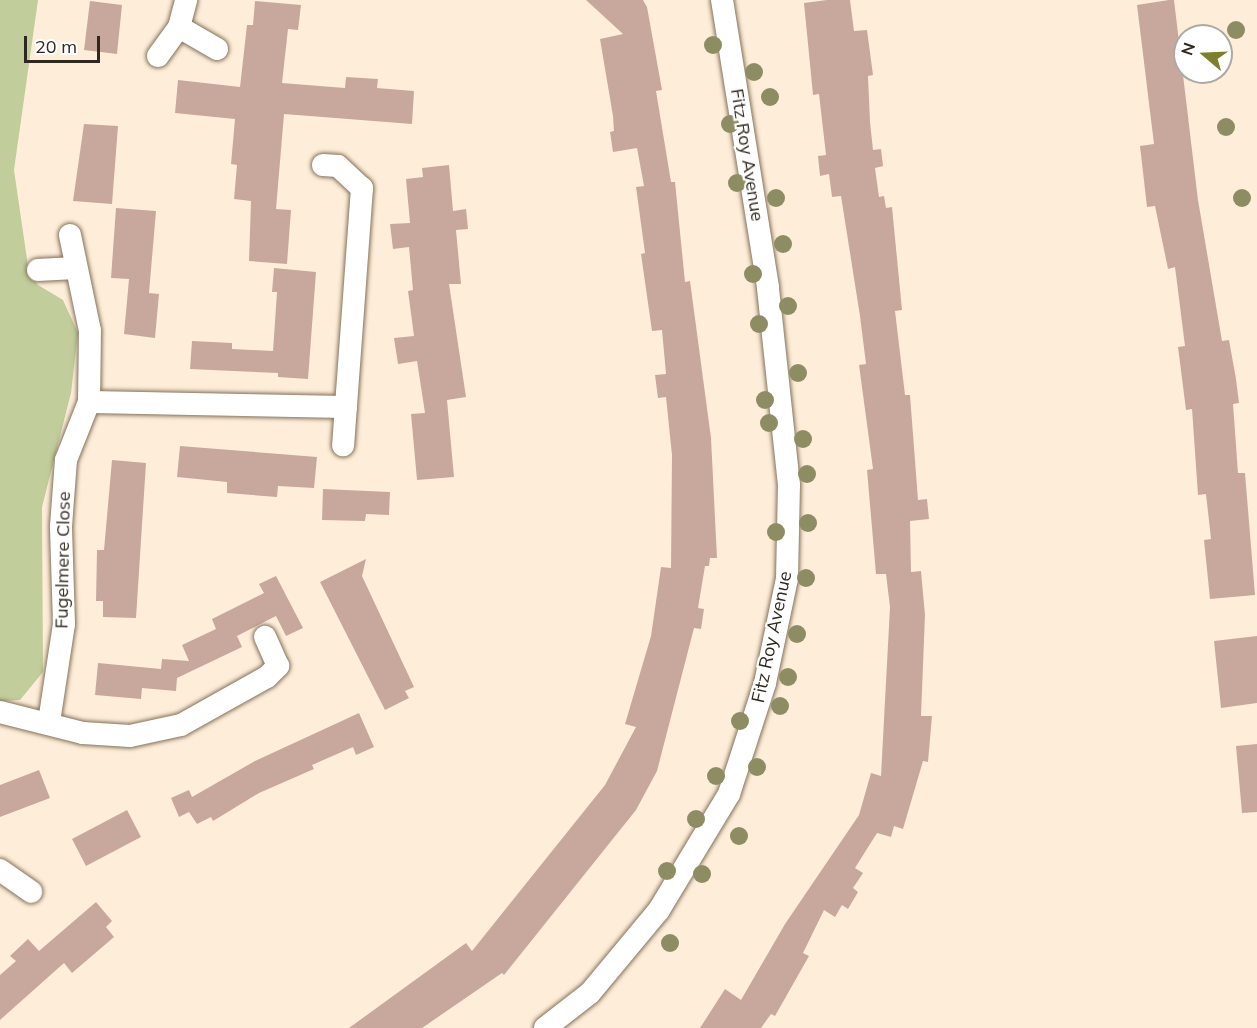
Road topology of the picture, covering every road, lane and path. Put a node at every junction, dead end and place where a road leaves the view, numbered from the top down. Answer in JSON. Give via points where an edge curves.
{"nodes":[{"id":1,"x":186,"y":0,"type":"edge"},
{"id":2,"x":722,"y":0,"type":"edge"},
{"id":3,"x":179,"y":27,"type":"junction"},
{"id":4,"x":217,"y":49,"type":"dead end"},
{"id":5,"x":158,"y":56,"type":"dead end"},
{"id":6,"x":323,"y":165,"type":"dead end"},
{"id":7,"x":70,"y":235,"type":"dead end"},
{"id":8,"x":75,"y":268,"type":"junction"},
{"id":9,"x":38,"y":270,"type":"dead end"},
{"id":10,"x":89,"y":402,"type":"junction"},
{"id":11,"x":346,"y":407,"type":"junction"},
{"id":12,"x":343,"y":445,"type":"dead end"},
{"id":13,"x":265,"y":637,"type":"dead end"},
{"id":14,"x":0,"y":712,"type":"edge"},
{"id":15,"x":49,"y":722,"type":"junction"},
{"id":16,"x":545,"y":1028,"type":"edge"}],
"edges":[{"from":1,"to":3,"type":"street"},
{"from":2,"to":16,"type":"street","name":"Fitz Roy Avenue","via":[[768,287],[789,485],[787,579],[765,684],[729,794],[659,910],[590,993]]},
{"from":3,"to":4,"type":"street"},
{"from":3,"to":5,"type":"street"},
{"from":6,"to":11,"type":"street","via":[[338,166],[362,188]]},
{"from":7,"to":8,"type":"street","name":"Fugelmere Close"},
{"from":8,"to":9,"type":"street"},
{"from":8,"to":10,"type":"street","name":"Fugelmere Close","via":[[90,331]]},
{"from":10,"to":11,"type":"street"},
{"from":10,"to":15,"type":"street","name":"Fugelmere Close","via":[[66,460],[61,526],[64,624]]},
{"from":11,"to":12,"type":"street"},
{"from":13,"to":15,"type":"street","via":[[278,666],[267,677],[181,725],[130,736],[83,733]]},
{"from":14,"to":15,"type":"street"}]}
